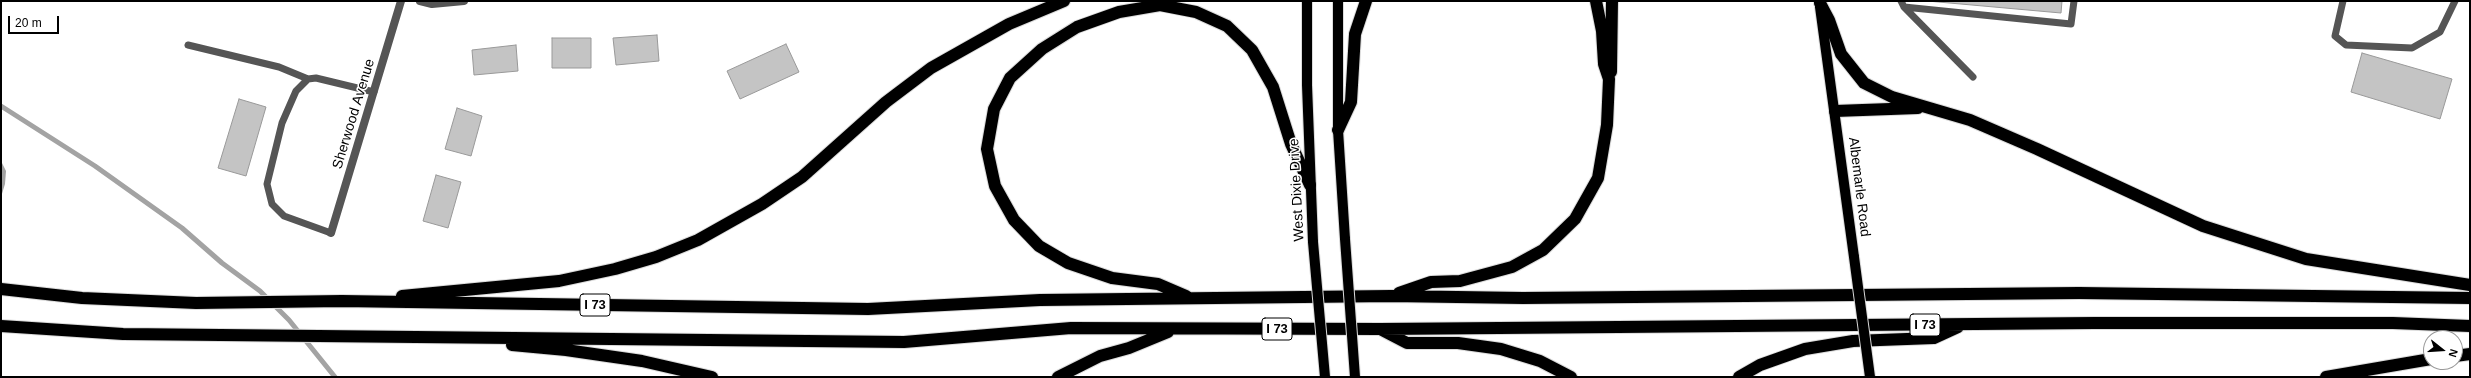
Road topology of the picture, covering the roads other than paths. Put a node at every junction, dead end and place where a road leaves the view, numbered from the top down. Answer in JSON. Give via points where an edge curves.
{"nodes":[{"id":1,"x":401,"y":1,"type":"edge"},
{"id":2,"x":420,"y":1,"type":"edge"},
{"id":3,"x":464,"y":1,"type":"edge"},
{"id":4,"x":1064,"y":1,"type":"edge"},
{"id":5,"x":1307,"y":1,"type":"edge"},
{"id":6,"x":1338,"y":1,"type":"edge"},
{"id":7,"x":1366,"y":1,"type":"edge"},
{"id":8,"x":1596,"y":1,"type":"edge"},
{"id":9,"x":1612,"y":1,"type":"edge"},
{"id":10,"x":2074,"y":1,"type":"edge"},
{"id":11,"x":2344,"y":1,"type":"edge"},
{"id":12,"x":2455,"y":1,"type":"edge"},
{"id":13,"x":1820,"y":2,"type":"edge"},
{"id":14,"x":1903,"y":4,"type":"edge"},
{"id":15,"x":188,"y":45,"type":"dead end"},
{"id":16,"x":1973,"y":77,"type":"dead end"},
{"id":17,"x":308,"y":79,"type":"junction"},
{"id":18,"x":1609,"y":80,"type":"junction"},
{"id":19,"x":374,"y":92,"type":"junction"},
{"id":20,"x":1927,"y":108,"type":"junction"},
{"id":21,"x":1835,"y":111,"type":"junction"},
{"id":22,"x":1338,"y":130,"type":"junction"},
{"id":23,"x":1310,"y":185,"type":"junction"},
{"id":24,"x":331,"y":233,"type":"joint"},
{"id":25,"x":2470,"y":285,"type":"edge"},
{"id":26,"x":1,"y":289,"type":"edge"},
{"id":27,"x":1391,"y":296,"type":"junction"},
{"id":28,"x":1190,"y":298,"type":"junction"},
{"id":29,"x":2470,"y":298,"type":"edge"},
{"id":30,"x":342,"y":301,"type":"junction"},
{"id":31,"x":1964,"y":325,"type":"junction"},
{"id":32,"x":1,"y":326,"type":"edge"},
{"id":33,"x":2470,"y":326,"type":"edge"},
{"id":34,"x":1380,"y":329,"type":"junction"},
{"id":35,"x":1173,"y":330,"type":"junction"},
{"id":36,"x":419,"y":337,"type":"junction"},
{"id":37,"x":2423,"y":360,"type":"edge"},
{"id":38,"x":712,"y":377,"type":"edge"},
{"id":39,"x":1058,"y":377,"type":"edge"},
{"id":40,"x":1325,"y":377,"type":"edge"},
{"id":41,"x":1355,"y":377,"type":"edge"},
{"id":42,"x":1571,"y":377,"type":"edge"},
{"id":43,"x":1739,"y":377,"type":"edge"},
{"id":44,"x":1870,"y":377,"type":"edge"},
{"id":45,"x":2326,"y":377,"type":"edge"}],
"edges":[{"from":1,"to":19,"type":"street","name":"Sherwood Avenue"},
{"from":2,"to":3,"type":"street","via":[[432,4]]},
{"from":4,"to":30,"type":"highway","via":[[1009,24],[931,68],[886,102],[802,177],[762,204],[691,243],[636,263],[559,281]]},
{"from":5,"to":23,"type":"main road","name":"West Dixie Drive"},
{"from":6,"to":22,"type":"main road"},
{"from":7,"to":22,"type":"highway","via":[[1355,34],[1351,102]]},
{"from":8,"to":18,"type":"highway","via":[[1602,32],[1604,64]]},
{"from":9,"to":18,"type":"highway","via":[[1612,65]]},
{"from":10,"to":14,"type":"lane","via":[[2071,24]]},
{"from":11,"to":12,"type":"lane","via":[[2336,36],[2346,45],[2412,48],[2440,32]]},
{"from":13,"to":20,"type":"highway","via":[[1841,54],[1864,83],[1892,97]]},
{"from":13,"to":21,"type":"main road","name":"Albemarle Road"},
{"from":14,"to":16,"type":"lane"},
{"from":15,"to":17,"type":"lane","via":[[279,67]]},
{"from":17,"to":19,"type":"lane","via":[[316,78]]},
{"from":17,"to":24,"type":"lane","via":[[296,91],[282,124],[267,184],[272,204],[284,216]]},
{"from":18,"to":27,"type":"highway","via":[[1607,125],[1598,178],[1583,208],[1565,230],[1543,250],[1512,267],[1460,281],[1431,282]]},
{"from":19,"to":24,"type":"street","name":"Sherwood Avenue"},
{"from":20,"to":21,"type":"highway"},
{"from":20,"to":25,"type":"highway","via":[[1970,120],[2037,148],[2203,226],[2306,259]]},
{"from":21,"to":44,"type":"main road","name":"Albemarle Road","bridge":true},
{"from":22,"to":41,"type":"main road","bridge":true},
{"from":23,"to":28,"type":"highway","via":[[1291,144],[1273,87],[1252,50],[1227,26],[1196,12],[1160,5],[1119,12],[1077,27],[1042,50],[1010,78],[994,109],[987,149],[995,186],[1014,220],[1039,246],[1068,263],[1112,278],[1158,284]]},
{"from":23,"to":40,"type":"main road","name":"West Dixie Drive","bridge":true},
{"from":26,"to":30,"type":"highway","number":"I 73","via":[[82,298],[196,303]]},
{"from":27,"to":28,"type":"highway","number":"I 73"},
{"from":27,"to":29,"type":"highway","number":"I 73","via":[[1523,298],[2079,293]]},
{"from":28,"to":30,"type":"highway","number":"I 73","via":[[1040,300],[868,310]]},
{"from":31,"to":33,"type":"highway","number":"I 73","via":[[2393,323]]},
{"from":31,"to":34,"type":"highway","number":"I 73"},
{"from":31,"to":43,"type":"highway","via":[[1934,338],[1853,341],[1805,349],[1760,365]]},
{"from":32,"to":36,"type":"highway","number":"I 73","via":[[123,334]]},
{"from":34,"to":35,"type":"highway","number":"I 73"},
{"from":34,"to":42,"type":"highway","via":[[1407,343],[1458,344],[1507,350],[1540,361]]},
{"from":35,"to":36,"type":"highway","number":"I 73","via":[[1071,328],[904,342]]},
{"from":35,"to":39,"type":"highway","via":[[1130,348],[1100,356]]},
{"from":36,"to":38,"type":"highway","via":[[566,350],[642,361]]},
{"from":37,"to":45,"type":"highway"}]}
